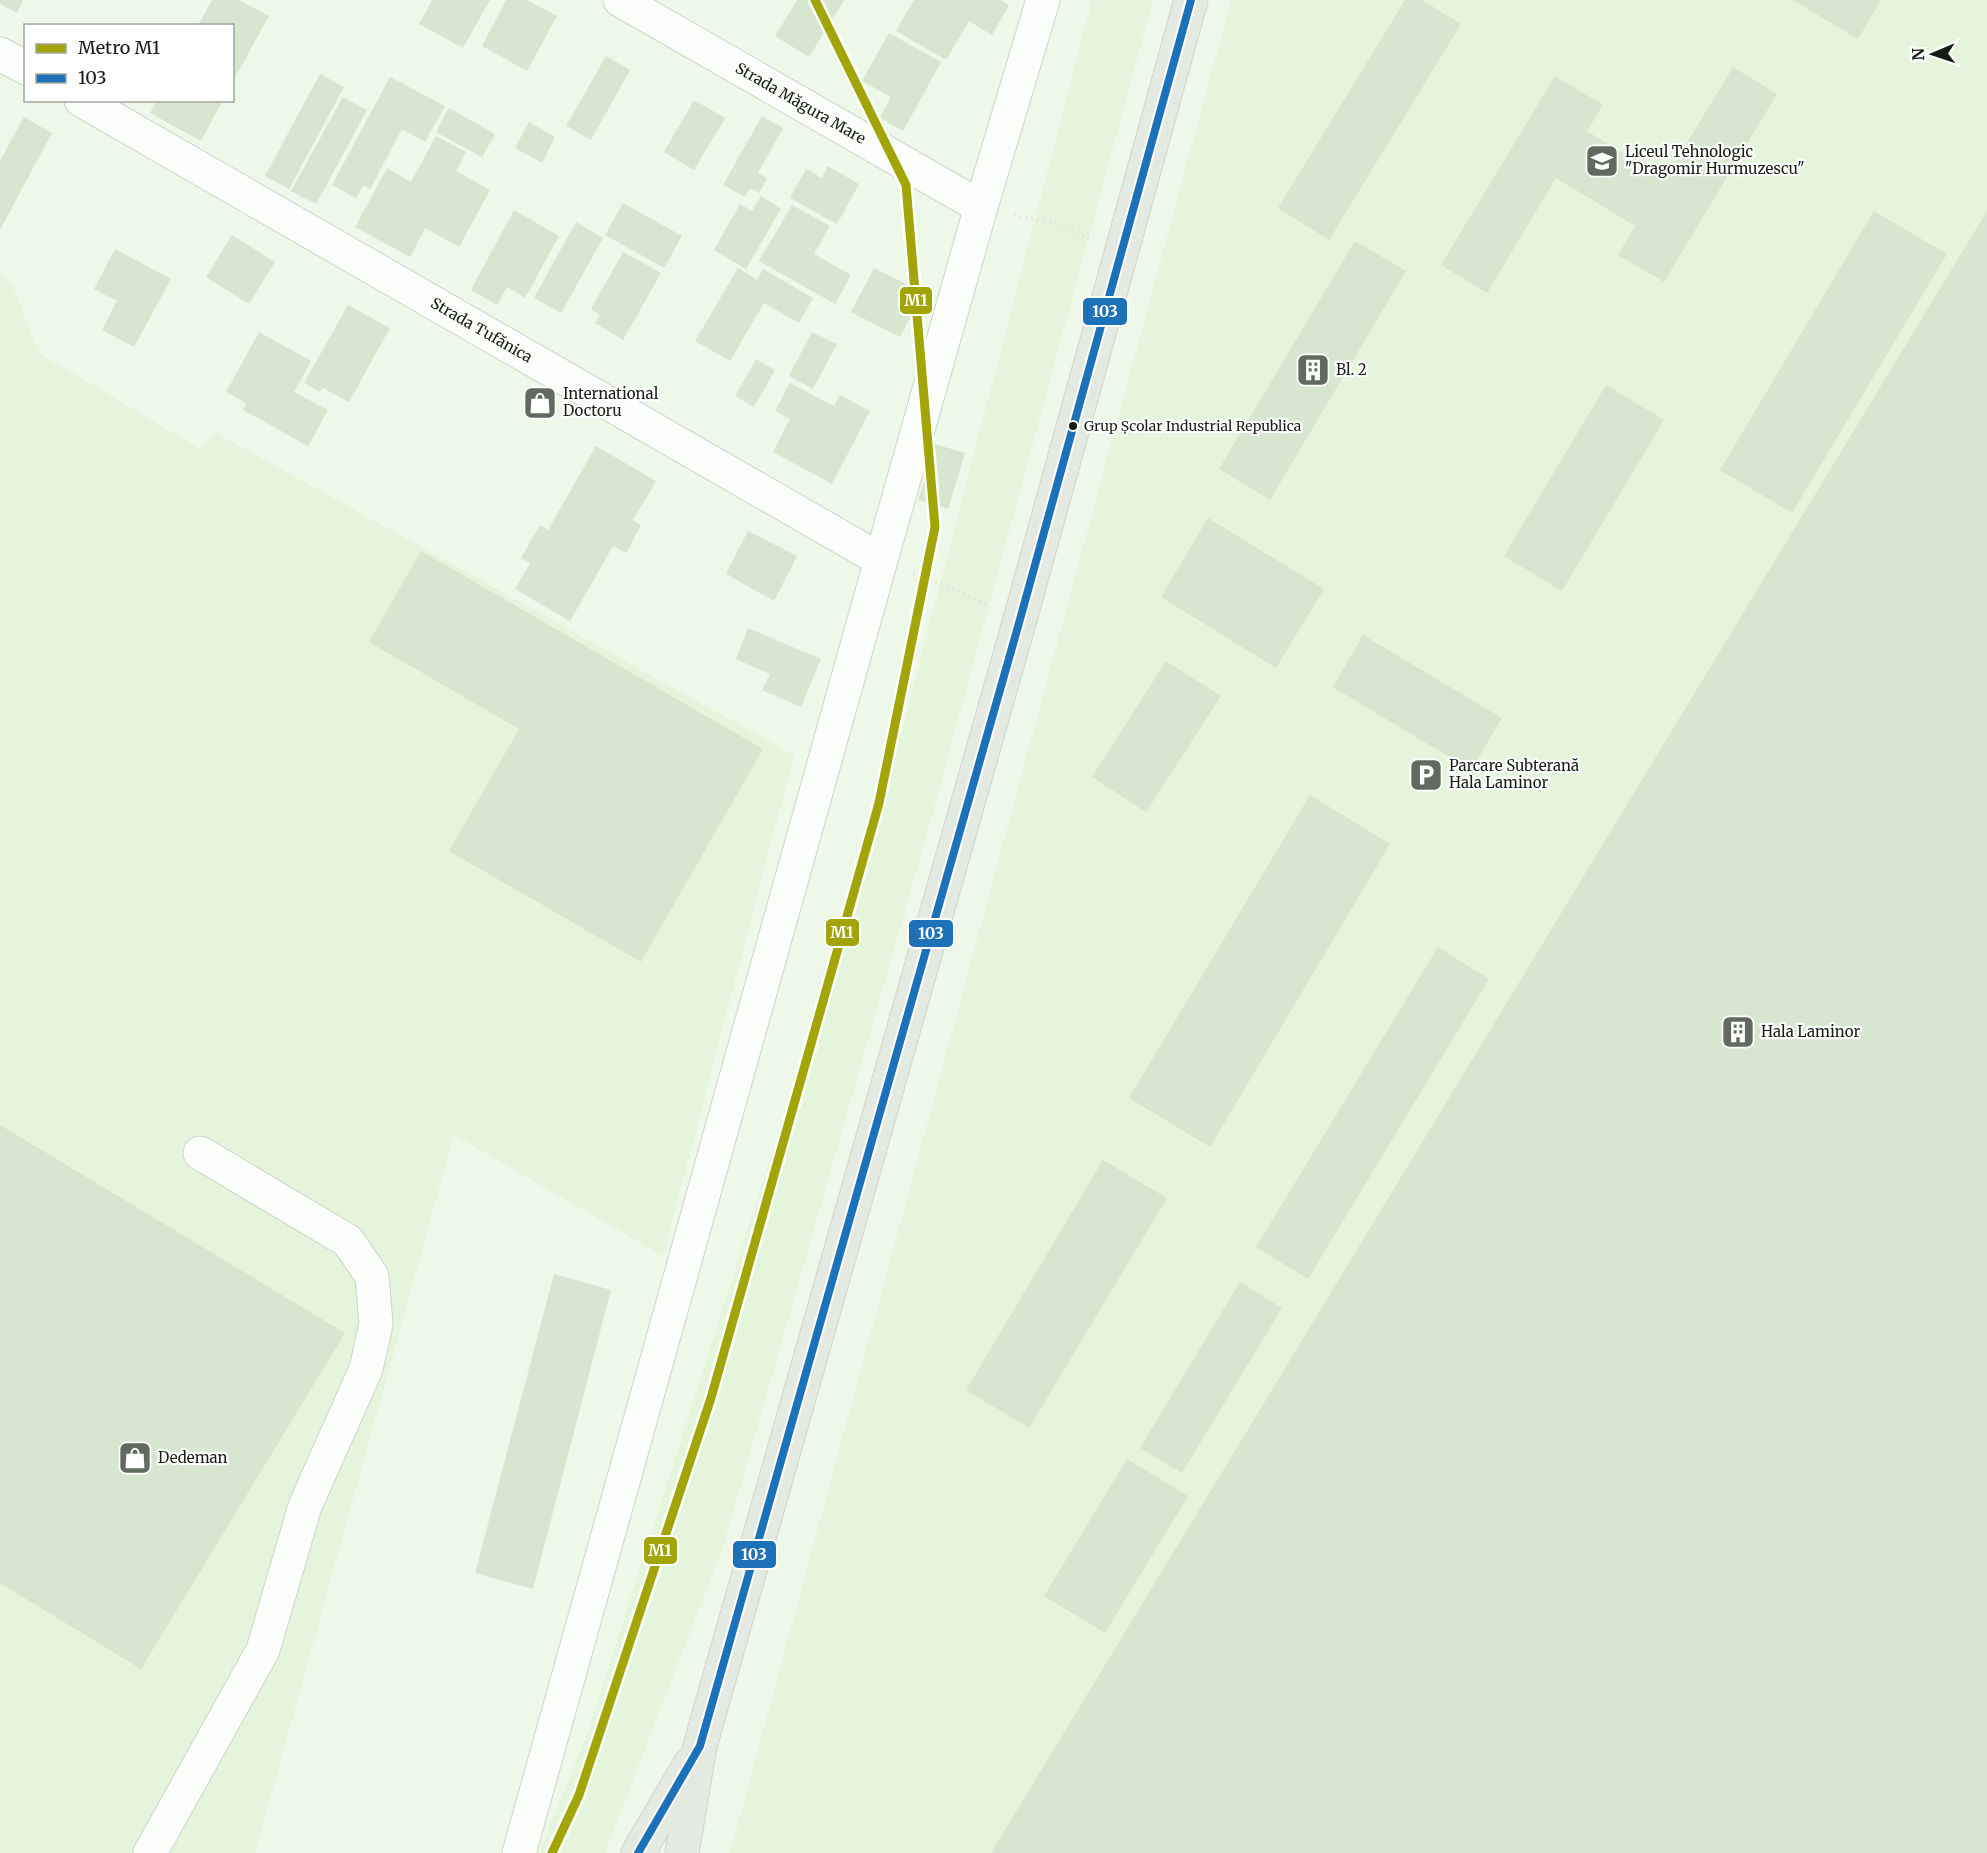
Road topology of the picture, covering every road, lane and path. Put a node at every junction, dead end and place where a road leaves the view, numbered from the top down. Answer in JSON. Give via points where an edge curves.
{"nodes":[{"id":1,"x":620,"y":0,"type":"edge"},
{"id":2,"x":1043,"y":0,"type":"edge"},
{"id":3,"x":1191,"y":0,"type":"edge"},
{"id":4,"x":0,"y":54,"type":"edge"},
{"id":5,"x":24,"y":67,"type":"edge"},
{"id":6,"x":84,"y":102,"type":"edge"},
{"id":7,"x":981,"y":207,"type":"junction"},
{"id":8,"x":1121,"y":255,"type":"junction"},
{"id":9,"x":881,"y":560,"type":"junction"},
{"id":10,"x":1019,"y":622,"type":"junction"},
{"id":11,"x":200,"y":1153,"type":"dead end"},
{"id":12,"x":700,"y":1746,"type":"junction"},
{"id":13,"x":150,"y":1853,"type":"edge"},
{"id":14,"x":519,"y":1853,"type":"edge"},
{"id":15,"x":638,"y":1853,"type":"edge"},
{"id":16,"x":682,"y":1853,"type":"edge"}],
"edges":[{"from":1,"to":7,"type":"street","name":"Strada Măgura Mare"},
{"from":2,"to":7,"type":"street"},
{"from":3,"to":8,"type":"main road"},
{"from":4,"to":5,"type":"street"},
{"from":6,"to":9,"type":"street","name":"Strada Tufănica"},
{"from":7,"to":8,"type":"path","via":[[1063,225]]},
{"from":7,"to":9,"type":"street"},
{"from":8,"to":10,"type":"main road"},
{"from":9,"to":10,"type":"path","via":[[959,591]]},
{"from":9,"to":14,"type":"street"},
{"from":10,"to":12,"type":"main road"},
{"from":11,"to":13,"type":"street","via":[[348,1241],[372,1276],[376,1323],[366,1369],[305,1506],[263,1650]]},
{"from":12,"to":15,"type":"main road"},
{"from":12,"to":16,"type":"main road"}]}
